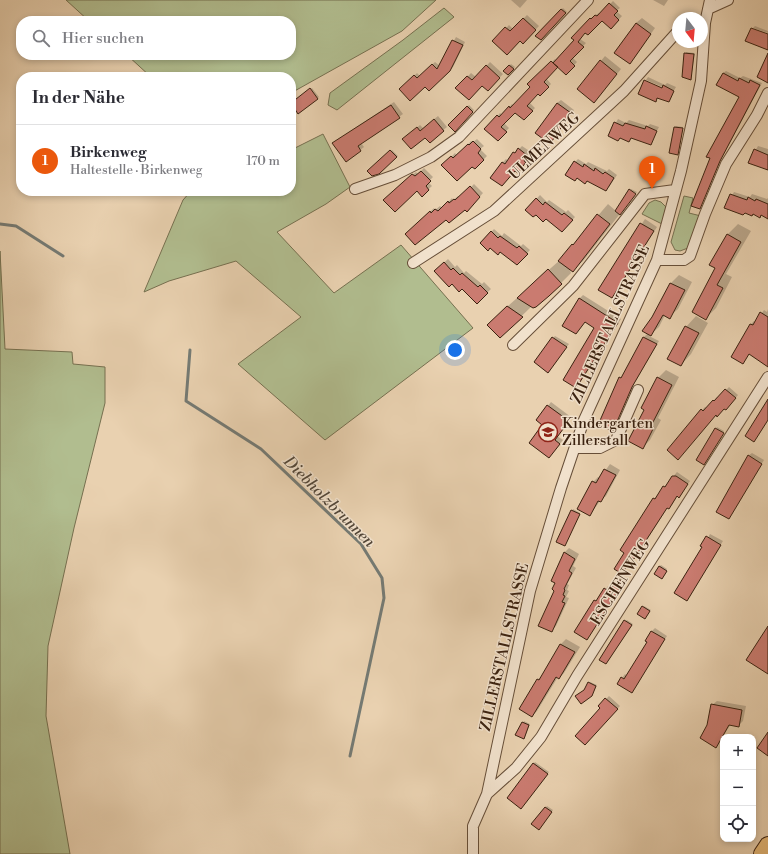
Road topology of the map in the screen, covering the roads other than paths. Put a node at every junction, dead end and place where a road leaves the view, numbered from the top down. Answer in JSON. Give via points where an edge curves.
{"nodes":[{"id":1,"x":588,"y":0,"type":"edge"},
{"id":2,"x":728,"y":0,"type":"edge"},
{"id":3,"x":709,"y":5,"type":"edge"},
{"id":4,"x":672,"y":37,"type":"edge"},
{"id":5,"x":702,"y":48,"type":"edge"},
{"id":6,"x":768,"y":93,"type":"edge"},
{"id":7,"x":355,"y":189,"type":"dead end"},
{"id":8,"x":675,"y":190,"type":"junction"},
{"id":9,"x":657,"y":260,"type":"junction"},
{"id":10,"x":413,"y":263,"type":"dead end"},
{"id":11,"x":513,"y":344,"type":"dead end"},
{"id":12,"x":768,"y":377,"type":"edge"},
{"id":13,"x":638,"y":390,"type":"dead end"},
{"id":14,"x":575,"y":448,"type":"junction"},
{"id":15,"x":487,"y":794,"type":"junction"},
{"id":16,"x":768,"y":845,"type":"edge"},
{"id":17,"x":473,"y":854,"type":"edge"},
{"id":18,"x":762,"y":854,"type":"edge"}],
"edges":[{"from":1,"to":7,"type":"street","via":[[459,137],[425,160],[395,175]]},
{"from":2,"to":3,"type":"street"},
{"from":4,"to":10,"type":"street","name":"ULMENWEG","via":[[624,91],[494,211]]},
{"from":5,"to":8,"type":"street","name":"ZILLERSTALLSTRASSE","via":[[701,81]]},
{"from":6,"to":9,"type":"street","via":[[726,164],[690,256],[684,260]]},
{"from":8,"to":9,"type":"street","name":"ZILLERSTALLSTRASSE"},
{"from":8,"to":11,"type":"street","via":[[645,194],[573,286]]},
{"from":9,"to":14,"type":"street","name":"ZILLERSTALLSTRASSE","via":[[584,420]]},
{"from":12,"to":15,"type":"street","name":"ESCHENWEG","via":[[577,676],[541,737],[516,768]]},
{"from":13,"to":14,"type":"street","via":[[616,440],[600,448]]},
{"from":14,"to":15,"type":"street","name":"ZILLERSTALLSTRASSE","via":[[530,591]]},
{"from":15,"to":17,"type":"street","name":"ZILLERSTALLSTRASSE","via":[[473,826]]},
{"from":16,"to":18,"type":"main road"}]}
